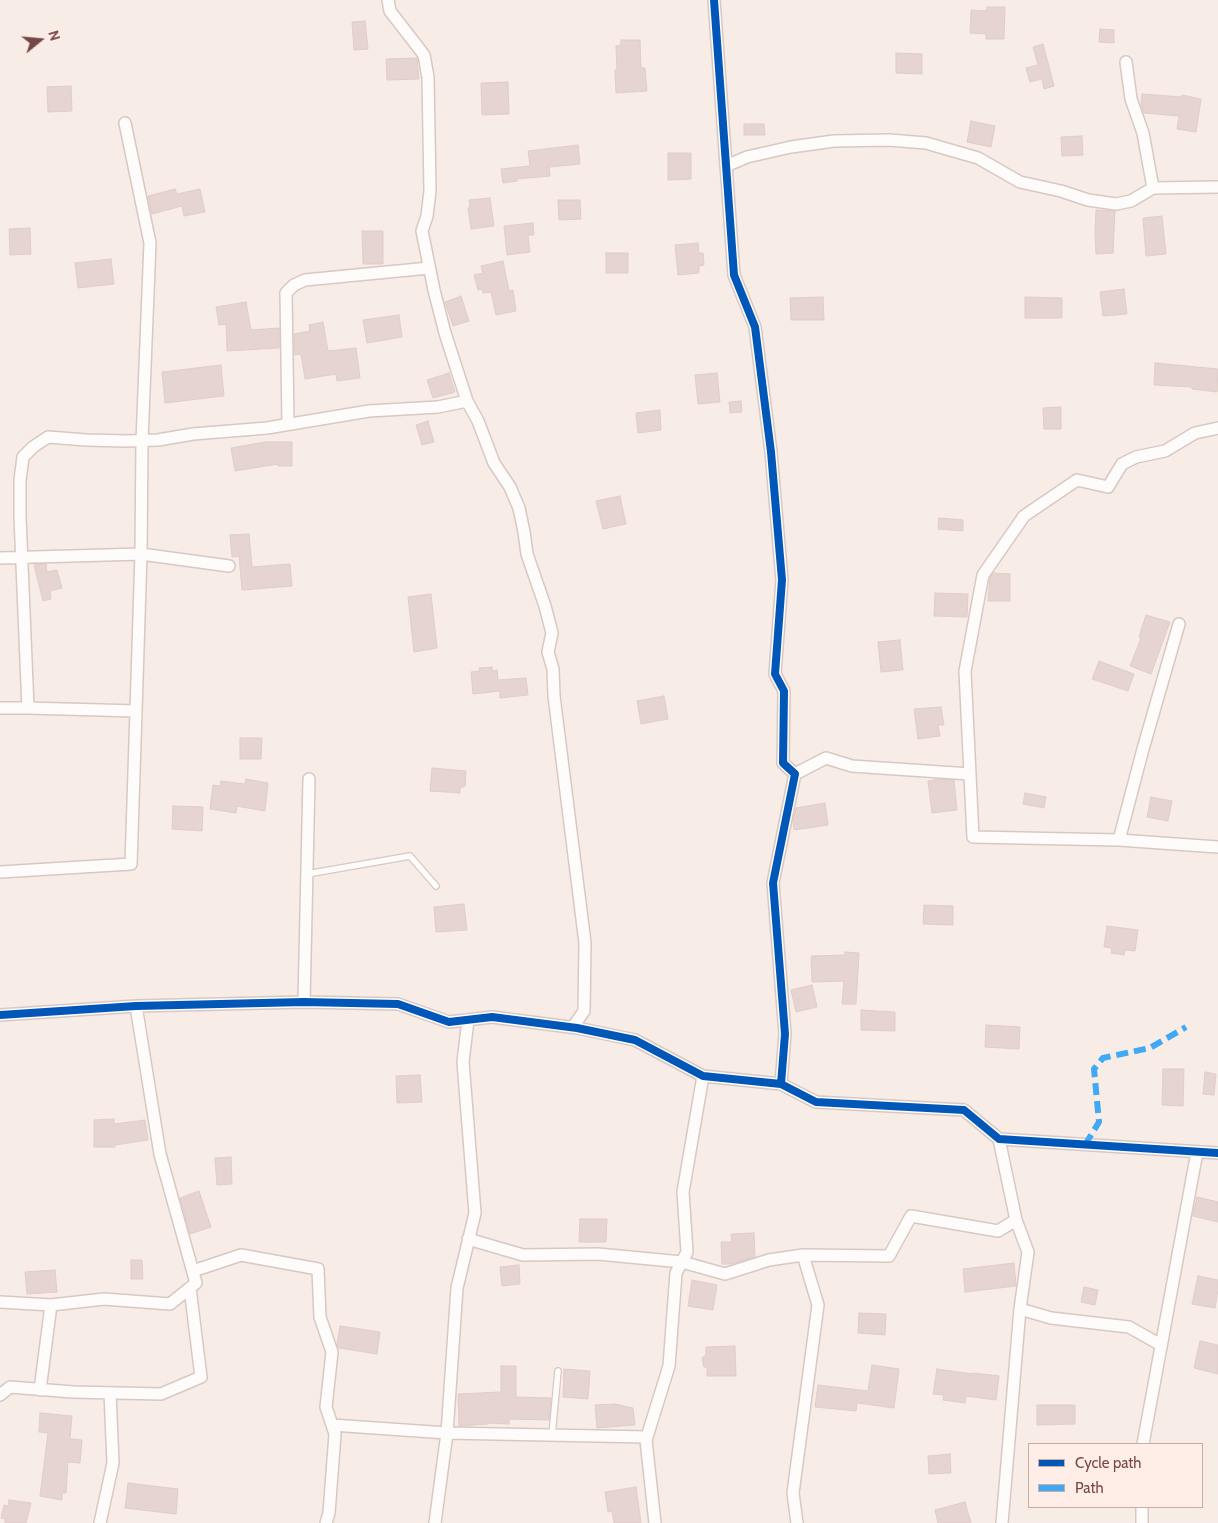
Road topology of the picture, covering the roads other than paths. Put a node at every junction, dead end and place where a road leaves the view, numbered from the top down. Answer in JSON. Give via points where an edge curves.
{"nodes":[{"id":1,"x":388,"y":0,"type":"edge"},
{"id":2,"x":714,"y":0,"type":"edge"},
{"id":3,"x":1126,"y":62,"type":"dead end"},
{"id":4,"x":125,"y":123,"type":"dead end"},
{"id":5,"x":726,"y":166,"type":"junction"},
{"id":6,"x":1218,"y":187,"type":"edge"},
{"id":7,"x":1153,"y":188,"type":"junction"},
{"id":8,"x":429,"y":268,"type":"junction"},
{"id":9,"x":467,"y":402,"type":"junction"},
{"id":10,"x":288,"y":424,"type":"junction"},
{"id":11,"x":1218,"y":428,"type":"edge"},
{"id":12,"x":142,"y":441,"type":"junction"},
{"id":13,"x":140,"y":554,"type":"junction"},
{"id":14,"x":0,"y":558,"type":"edge"},
{"id":15,"x":23,"y":558,"type":"junction"},
{"id":16,"x":229,"y":566,"type":"dead end"},
{"id":17,"x":1179,"y":624,"type":"dead end"},
{"id":18,"x":0,"y":708,"type":"edge"},
{"id":19,"x":28,"y":708,"type":"junction"},
{"id":20,"x":136,"y":711,"type":"junction"},
{"id":21,"x":795,"y":774,"type":"junction"},
{"id":22,"x":970,"y":774,"type":"junction"},
{"id":23,"x":308,"y":779,"type":"dead end"},
{"id":24,"x":1119,"y":840,"type":"junction"},
{"id":25,"x":1218,"y":847,"type":"edge"},
{"id":26,"x":0,"y":872,"type":"edge"},
{"id":27,"x":307,"y":874,"type":"junction"},
{"id":28,"x":436,"y":886,"type":"dead end"},
{"id":29,"x":304,"y":1002,"type":"junction"},
{"id":30,"x":136,"y":1006,"type":"junction"},
{"id":31,"x":0,"y":1015,"type":"edge"},
{"id":32,"x":468,"y":1020,"type":"junction"},
{"id":33,"x":572,"y":1027,"type":"junction"},
{"id":34,"x":703,"y":1076,"type":"junction"},
{"id":35,"x":781,"y":1084,"type":"junction"},
{"id":36,"x":999,"y":1139,"type":"junction"},
{"id":37,"x":1197,"y":1152,"type":"junction"},
{"id":38,"x":1218,"y":1153,"type":"edge"},
{"id":39,"x":1016,"y":1220,"type":"junction"},
{"id":40,"x":468,"y":1239,"type":"junction"},
{"id":41,"x":803,"y":1255,"type":"junction"},
{"id":42,"x":682,"y":1262,"type":"junction"},
{"id":43,"x":193,"y":1271,"type":"junction"},
{"id":44,"x":190,"y":1288,"type":"junction"},
{"id":45,"x":0,"y":1302,"type":"edge"},
{"id":46,"x":50,"y":1305,"type":"junction"},
{"id":47,"x":1020,"y":1309,"type":"junction"},
{"id":48,"x":1161,"y":1346,"type":"junction"},
{"id":49,"x":558,"y":1371,"type":"dead end"},
{"id":50,"x":40,"y":1390,"type":"junction"},
{"id":51,"x":110,"y":1393,"type":"junction"},
{"id":52,"x":0,"y":1395,"type":"edge"},
{"id":53,"x":332,"y":1426,"type":"junction"},
{"id":54,"x":447,"y":1433,"type":"junction"},
{"id":55,"x":552,"y":1435,"type":"junction"},
{"id":56,"x":647,"y":1437,"type":"junction"},
{"id":57,"x":1143,"y":1443,"type":"edge"},
{"id":58,"x":1142,"y":1508,"type":"edge"},
{"id":59,"x":100,"y":1523,"type":"edge"},
{"id":60,"x":326,"y":1523,"type":"edge"},
{"id":61,"x":435,"y":1523,"type":"edge"},
{"id":62,"x":655,"y":1523,"type":"edge"},
{"id":63,"x":797,"y":1523,"type":"edge"},
{"id":64,"x":1002,"y":1523,"type":"edge"},
{"id":65,"x":1142,"y":1523,"type":"edge"}],
"edges":[{"from":1,"to":8,"type":"street","via":[[390,11],[424,55],[428,77],[430,191],[422,231]]},
{"from":2,"to":5,"type":"street"},
{"from":3,"to":7,"type":"street","via":[[1131,100],[1142,133]]},
{"from":4,"to":12,"type":"street","via":[[150,243]]},
{"from":5,"to":7,"type":"street","via":[[748,157],[834,140],[889,140],[926,143],[978,158],[1020,182],[1088,200],[1116,204],[1131,201]]},
{"from":5,"to":21,"type":"street","via":[[734,275],[755,328],[771,452],[782,580],[775,674],[784,691],[783,763]]},
{"from":6,"to":7,"type":"street"},
{"from":8,"to":9,"type":"street","via":[[445,334]]},
{"from":8,"to":10,"type":"street","via":[[305,280],[286,293]]},
{"from":9,"to":10,"type":"street","via":[[370,411]]},
{"from":9,"to":33,"type":"street","via":[[494,463],[519,508],[527,554],[552,633],[548,652],[553,669],[585,943],[584,1011]]},
{"from":10,"to":12,"type":"street"},
{"from":11,"to":22,"type":"street","via":[[1195,433],[1165,451],[1136,457],[1122,464],[1108,487],[1077,480],[1024,516],[983,575],[966,670]]},
{"from":12,"to":13,"type":"street"},
{"from":12,"to":15,"type":"street","via":[[48,437],[33,447],[23,457],[20,480]]},
{"from":13,"to":15,"type":"street"},
{"from":13,"to":16,"type":"street"},
{"from":13,"to":20,"type":"street"},
{"from":14,"to":15,"type":"street"},
{"from":15,"to":19,"type":"street"},
{"from":17,"to":24,"type":"street"},
{"from":18,"to":19,"type":"street"},
{"from":19,"to":20,"type":"street"},
{"from":20,"to":26,"type":"street","via":[[131,864]]},
{"from":21,"to":22,"type":"street","via":[[826,758],[852,766]]},
{"from":21,"to":35,"type":"street","via":[[773,883],[785,1034]]},
{"from":22,"to":24,"type":"street","via":[[974,837]]},
{"from":23,"to":27,"type":"street"},
{"from":24,"to":25,"type":"street"},
{"from":27,"to":28,"type":"lane","via":[[410,856]]},
{"from":27,"to":29,"type":"street"},
{"from":29,"to":30,"type":"street"},
{"from":29,"to":32,"type":"street","via":[[398,1004],[449,1022]]},
{"from":30,"to":31,"type":"street"},
{"from":30,"to":43,"type":"street","via":[[160,1154]]},
{"from":32,"to":33,"type":"street","via":[[492,1017]]},
{"from":32,"to":40,"type":"street","via":[[463,1062],[475,1213]]},
{"from":33,"to":34,"type":"street","via":[[635,1040]]},
{"from":34,"to":35,"type":"street"},
{"from":34,"to":42,"type":"street","via":[[683,1192],[687,1252]]},
{"from":35,"to":36,"type":"street","via":[[816,1102],[964,1110]]},
{"from":36,"to":37,"type":"street"},
{"from":36,"to":39,"type":"street"},
{"from":37,"to":38,"type":"street"},
{"from":37,"to":48,"type":"street"},
{"from":39,"to":41,"type":"street","via":[[998,1230],[912,1216],[889,1256]]},
{"from":39,"to":47,"type":"street","via":[[1028,1252]]},
{"from":40,"to":42,"type":"street","via":[[523,1255],[598,1254]]},
{"from":40,"to":54,"type":"street","via":[[456,1288]]},
{"from":41,"to":42,"type":"street","via":[[769,1260],[725,1274]]},
{"from":41,"to":63,"type":"street","via":[[818,1305],[793,1493]]},
{"from":42,"to":56,"type":"street","via":[[676,1272],[669,1366]]},
{"from":43,"to":44,"type":"street","via":[[196,1283]]},
{"from":43,"to":53,"type":"street","via":[[241,1255],[318,1269],[320,1317],[332,1352],[326,1407]]},
{"from":44,"to":46,"type":"street","via":[[170,1304],[104,1299]]},
{"from":44,"to":51,"type":"street","via":[[201,1377],[161,1394]]},
{"from":45,"to":46,"type":"street"},
{"from":46,"to":50,"type":"street"},
{"from":47,"to":48,"type":"street","via":[[1051,1318],[1129,1327]]},
{"from":47,"to":64,"type":"street"},
{"from":48,"to":57,"type":"street"},
{"from":49,"to":55,"type":"lane"},
{"from":50,"to":51,"type":"street"},
{"from":50,"to":52,"type":"street","via":[[10,1387]]},
{"from":51,"to":59,"type":"street","via":[[113,1463]]},
{"from":53,"to":54,"type":"street"},
{"from":53,"to":60,"type":"street","via":[[335,1434]]},
{"from":54,"to":55,"type":"street"},
{"from":54,"to":61,"type":"street"},
{"from":55,"to":56,"type":"street"},
{"from":56,"to":62,"type":"street"},
{"from":58,"to":65,"type":"street"}]}
